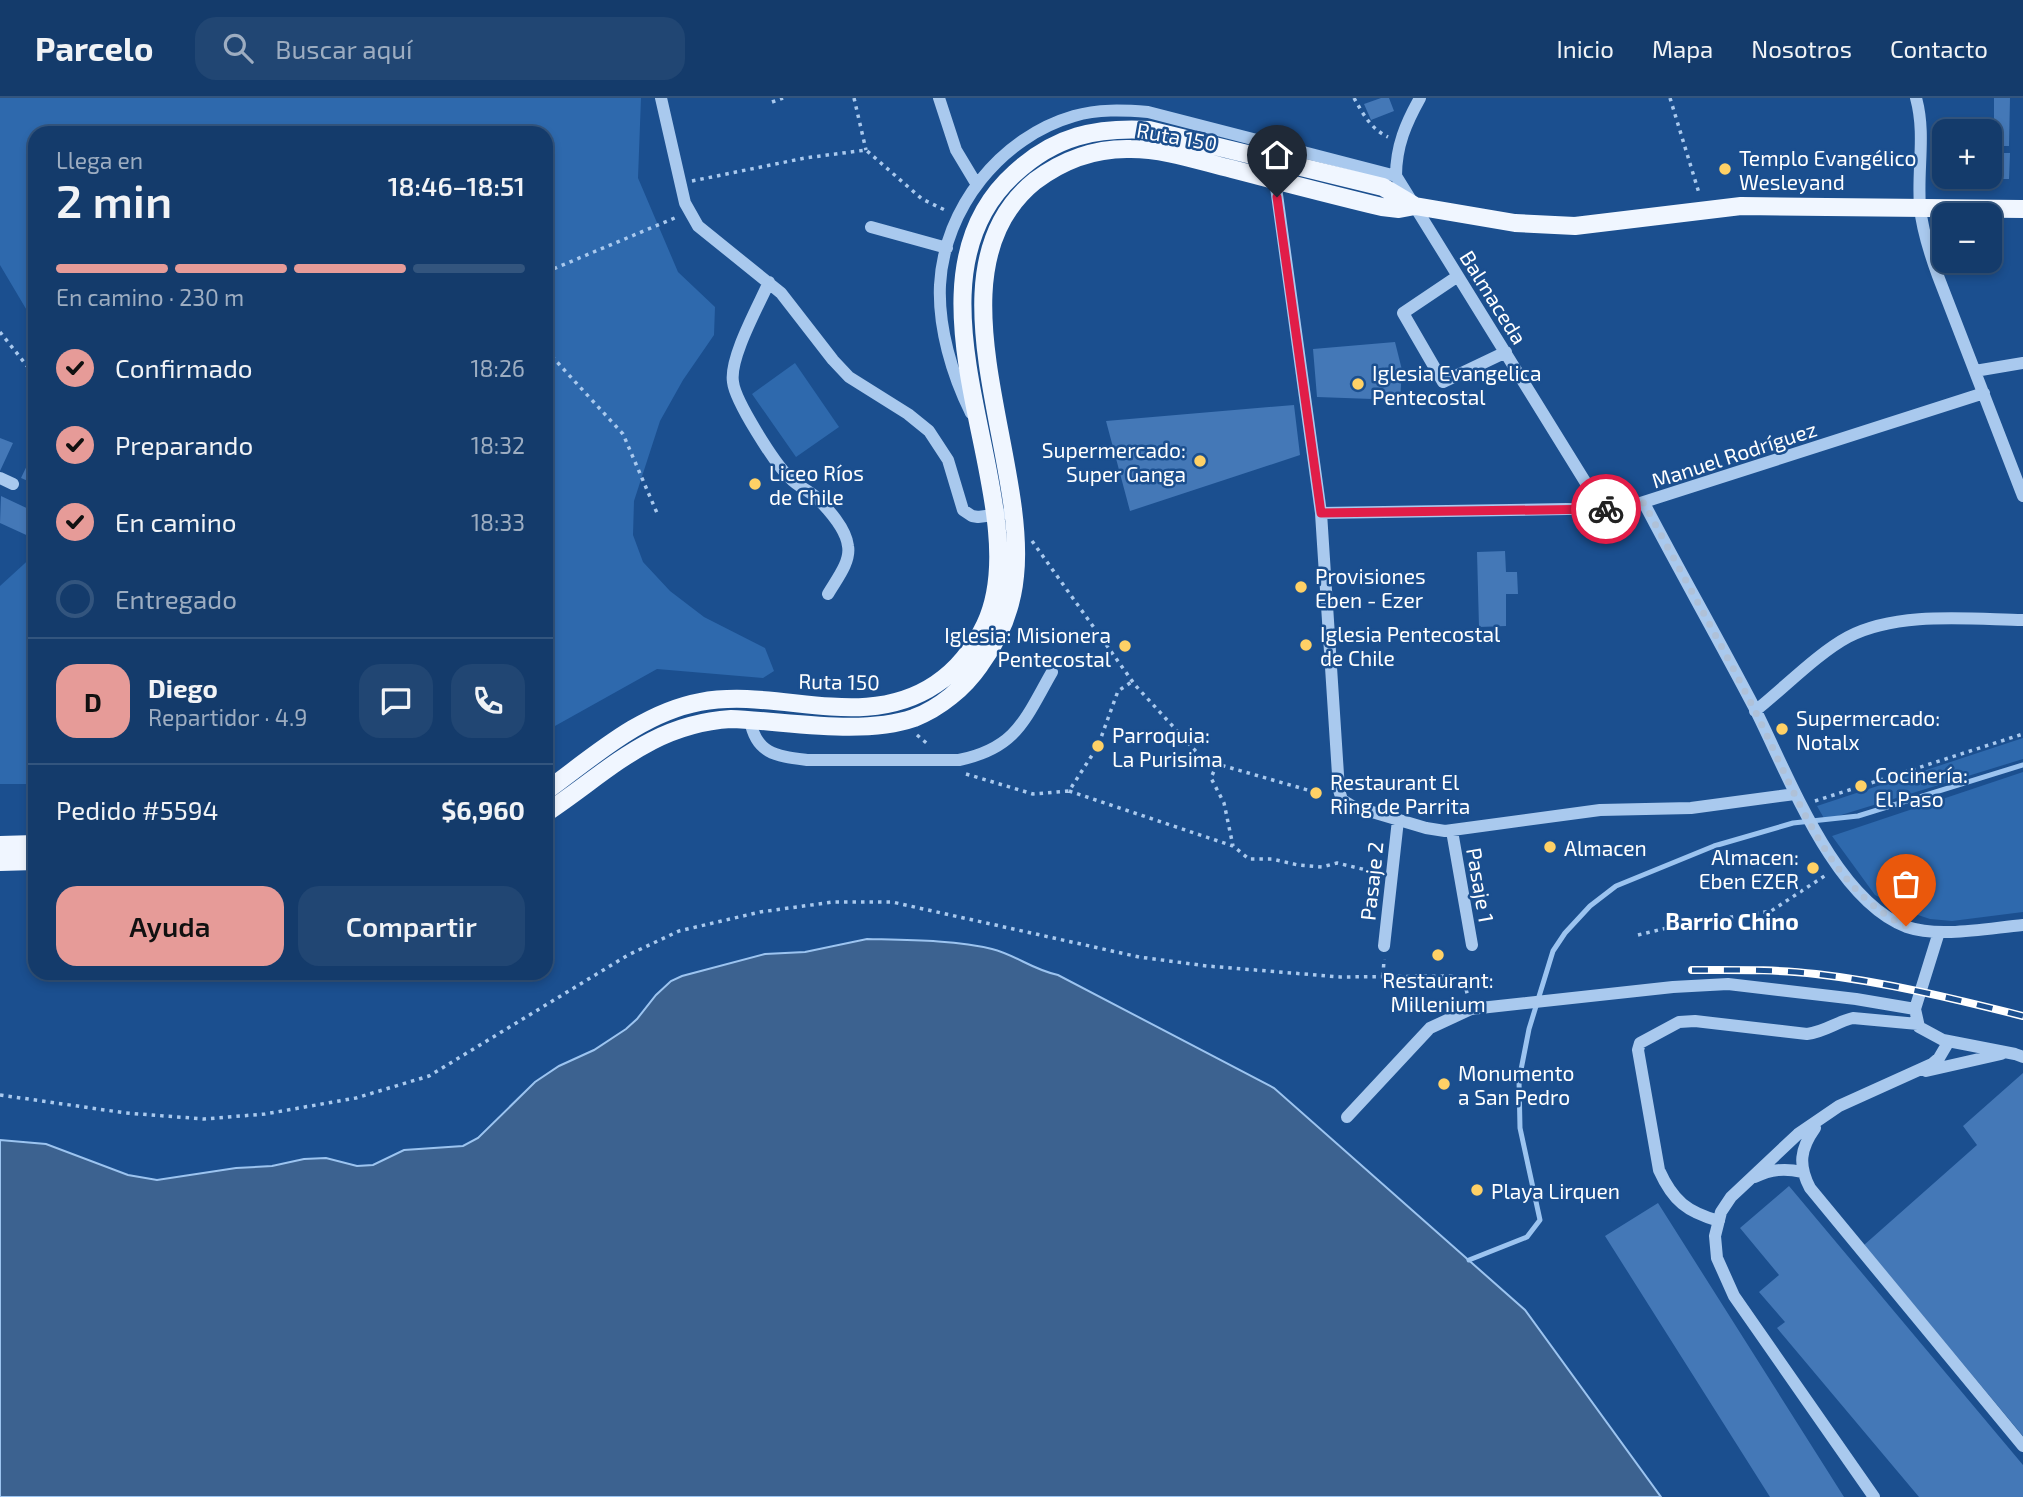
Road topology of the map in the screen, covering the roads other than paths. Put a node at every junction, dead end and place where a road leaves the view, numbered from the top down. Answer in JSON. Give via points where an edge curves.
{"nodes":[{"id":1,"x":661,"y":98,"type":"edge"},
{"id":2,"x":939,"y":98,"type":"edge"},
{"id":3,"x":1147,"y":98,"type":"edge"},
{"id":4,"x":1420,"y":98,"type":"edge"},
{"id":5,"x":1916,"y":98,"type":"edge"},
{"id":6,"x":1121,"y":104,"type":"edge"},
{"id":7,"x":1148,"y":112,"type":"junction"},
{"id":8,"x":1396,"y":176,"type":"junction"},
{"id":9,"x":1275,"y":180,"type":"junction"},
{"id":10,"x":977,"y":185,"type":"junction"},
{"id":11,"x":1415,"y":206,"type":"junction"},
{"id":12,"x":1920,"y":208,"type":"junction"},
{"id":13,"x":2023,"y":209,"type":"edge"},
{"id":14,"x":872,"y":227,"type":"dead end"},
{"id":15,"x":947,"y":248,"type":"junction"},
{"id":16,"x":1458,"y":276,"type":"junction"},
{"id":17,"x":769,"y":282,"type":"junction"},
{"id":18,"x":1506,"y":352,"type":"junction"},
{"id":19,"x":2023,"y":363,"type":"edge"},
{"id":20,"x":1975,"y":371,"type":"junction"},
{"id":21,"x":1983,"y":393,"type":"junction"},
{"id":22,"x":982,"y":436,"type":"junction"},
{"id":23,"x":0,"y":478,"type":"edge"},
{"id":24,"x":13,"y":484,"type":"dead end"},
{"id":25,"x":2023,"y":496,"type":"edge"},
{"id":26,"x":1644,"y":503,"type":"junction"},
{"id":27,"x":1602,"y":509,"type":"junction"},
{"id":28,"x":1014,"y":512,"type":"junction"},
{"id":29,"x":1321,"y":513,"type":"junction"},
{"id":30,"x":996,"y":514,"type":"junction"},
{"id":31,"x":828,"y":594,"type":"dead end"},
{"id":32,"x":2023,"y":620,"type":"edge"},
{"id":33,"x":1052,"y":672,"type":"dead end"},
{"id":34,"x":1755,"y":711,"type":"junction"},
{"id":35,"x":750,"y":720,"type":"junction"},
{"id":36,"x":553,"y":786,"type":"edge"},
{"id":37,"x":1800,"y":803,"type":"junction"},
{"id":38,"x":553,"y":808,"type":"edge"},
{"id":39,"x":1398,"y":820,"type":"junction"},
{"id":40,"x":1452,"y":831,"type":"junction"},
{"id":41,"x":28,"y":844,"type":"edge"},
{"id":42,"x":0,"y":845,"type":"edge"},
{"id":43,"x":28,"y":861,"type":"edge"},
{"id":44,"x":0,"y":862,"type":"edge"},
{"id":45,"x":2023,"y":925,"type":"edge"},
{"id":46,"x":1939,"y":932,"type":"junction"},
{"id":47,"x":1472,"y":945,"type":"dead end"},
{"id":48,"x":1384,"y":946,"type":"dead end"},
{"id":49,"x":1916,"y":1006,"type":"junction"},
{"id":50,"x":1918,"y":1024,"type":"junction"},
{"id":51,"x":1949,"y":1041,"type":"junction"},
{"id":52,"x":2019,"y":1055,"type":"edge"},
{"id":53,"x":1918,"y":1072,"type":"junction"},
{"id":54,"x":1347,"y":1117,"type":"dead end"},
{"id":55,"x":1821,"y":1119,"type":"junction"},
{"id":56,"x":1802,"y":1172,"type":"junction"},
{"id":57,"x":1749,"y":1180,"type":"junction"},
{"id":58,"x":1719,"y":1221,"type":"junction"},
{"id":59,"x":2023,"y":1446,"type":"edge"},
{"id":60,"x":1874,"y":1497,"type":"edge"}],
"edges":[{"from":1,"to":17,"type":"street","via":[[689,213],[706,234]]},
{"from":2,"to":10,"type":"street","via":[[957,150]]},
{"from":3,"to":7,"type":"street"},
{"from":4,"to":8,"type":"street","via":[[1399,143]]},
{"from":5,"to":12,"type":"street","via":[[1922,134]]},
{"from":6,"to":7,"type":"street"},
{"from":6,"to":10,"type":"street","via":[[1043,128],[1003,156]]},
{"from":7,"to":8,"type":"street"},
{"from":8,"to":11,"type":"street","name":"Balmaceda"},
{"from":9,"to":11,"type":"main road","name":"Ruta 150","via":[[1382,207]]},
{"from":9,"to":28,"type":"main road","name":"Ruta 150","via":[[1171,154],[1111,150],[1056,167],[1011,207],[989,250],[982,300]]},
{"from":9,"to":29,"type":"street"},
{"from":10,"to":15,"type":"street"},
{"from":11,"to":12,"type":"main road","via":[[1545,225],[1599,224],[1704,209],[1782,205]]},
{"from":11,"to":16,"type":"street","name":"Balmaceda"},
{"from":11,"to":22,"type":"main road","name":"Ruta 150","via":[[1383,187],[1149,130],[1087,133],[1047,149],[996,192],[978,223],[965,264],[963,327]]},
{"from":12,"to":13,"type":"main road"},
{"from":12,"to":20,"type":"street","via":[[1932,259]]},
{"from":14,"to":15,"type":"street"},
{"from":15,"to":22,"type":"street","via":[[940,285],[944,328],[957,378]]},
{"from":16,"to":18,"type":"street","name":"Balmaceda"},
{"from":16,"to":18,"type":"street","via":[[1403,313],[1443,382]]},
{"from":17,"to":30,"type":"street","via":[[849,377],[929,431],[948,460],[963,510],[972,516]]},
{"from":17,"to":31,"type":"street","via":[[736,358],[732,380],[776,462],[790,479],[816,497],[839,524],[848,544],[848,559]]},
{"from":18,"to":27,"type":"street","name":"Balmaceda"},
{"from":19,"to":20,"type":"street"},
{"from":20,"to":21,"type":"street"},
{"from":21,"to":25,"type":"street"},
{"from":21,"to":26,"type":"street","name":"Manuel Rodríguez"},
{"from":22,"to":30,"type":"main road","name":"Ruta 150"},
{"from":23,"to":24,"type":"street"},
{"from":26,"to":27,"type":"street","name":"Manuel Rodríguez"},
{"from":26,"to":34,"type":"street"},
{"from":27,"to":29,"type":"street","name":"Manuel Rodríguez"},
{"from":28,"to":30,"type":"street"},
{"from":28,"to":35,"type":"main road","name":"Ruta 150","via":[[1015,575],[1008,611],[995,643],[953,695],[902,721],[846,726]]},
{"from":29,"to":39,"type":"street","via":[[1339,790],[1342,800],[1352,806]]},
{"from":30,"to":36,"type":"main road","name":"Ruta 150","via":[[999,572],[986,623],[959,664],[928,689],[902,702],[874,708],[736,699],[678,707],[633,729]]},
{"from":32,"to":34,"type":"street","via":[[1936,619],[1861,631],[1840,642]]},
{"from":33,"to":35,"type":"street","via":[[1023,723],[1000,746],[959,760],[784,757],[762,748],[753,736]]},
{"from":34,"to":37,"type":"street"},
{"from":35,"to":38,"type":"main road","name":"Ruta 150","via":[[712,720],[654,738]]},
{"from":37,"to":40,"type":"street","via":[[1600,810]]},
{"from":37,"to":46,"type":"street","via":[[1838,867],[1873,905],[1895,921]]},
{"from":39,"to":40,"type":"street"},
{"from":39,"to":48,"type":"street","name":"Pasaje 2"},
{"from":40,"to":47,"type":"street","name":"Pasaje 1"},
{"from":41,"to":42,"type":"main road"},
{"from":43,"to":44,"type":"main road"},
{"from":45,"to":46,"type":"street"},
{"from":46,"to":49,"type":"street"},
{"from":49,"to":50,"type":"street"},
{"from":49,"to":54,"type":"street","via":[[1728,984],[1471,1009],[1430,1028]]},
{"from":50,"to":51,"type":"street","via":[[1927,1034]]},
{"from":50,"to":58,"type":"street","via":[[1862,1018],[1807,1034],[1679,1022],[1640,1043],[1659,1170],[1677,1199],[1695,1214]]},
{"from":51,"to":52,"type":"street"},
{"from":51,"to":53,"type":"street","via":[[1939,1058]]},
{"from":52,"to":53,"type":"street","via":[[2000,1054]]},
{"from":53,"to":55,"type":"street","via":[[1839,1106]]},
{"from":55,"to":56,"type":"street","via":[[1807,1138]]},
{"from":55,"to":57,"type":"street"},
{"from":56,"to":57,"type":"street","via":[[1782,1169]]},
{"from":56,"to":59,"type":"street","via":[[1810,1188]]},
{"from":57,"to":58,"type":"street","via":[[1731,1197]]},
{"from":58,"to":60,"type":"street","via":[[1717,1258],[1734,1296]]}]}
